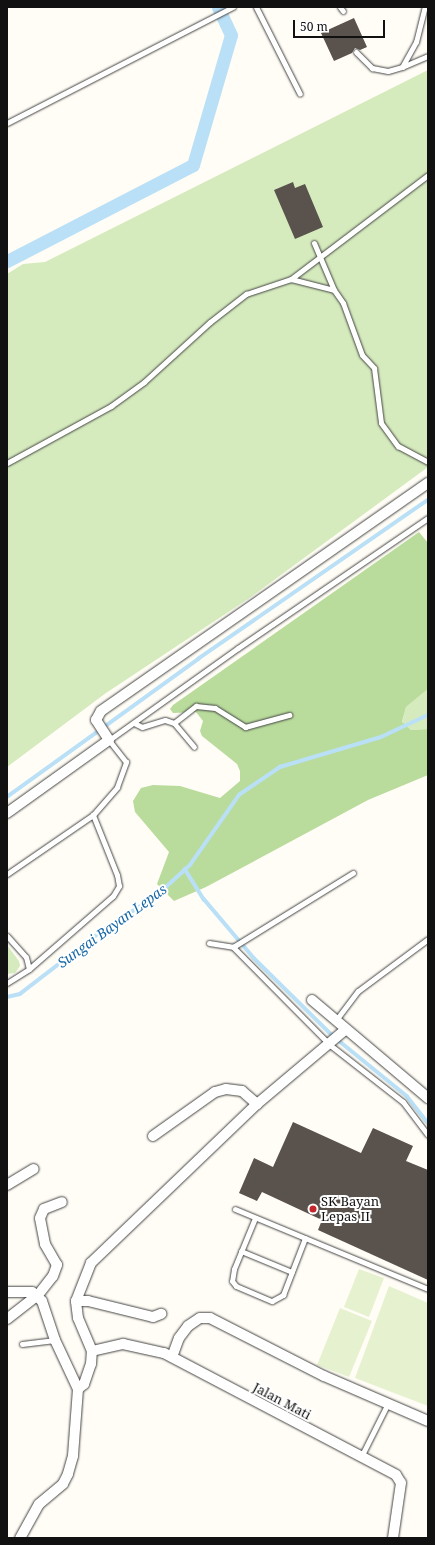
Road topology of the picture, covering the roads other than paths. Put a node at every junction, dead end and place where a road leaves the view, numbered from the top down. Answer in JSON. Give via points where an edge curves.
{"nodes":[{"id":1,"x":256,"y":7,"type":"edge"},
{"id":2,"x":425,"y":7,"type":"edge"},
{"id":3,"x":231,"y":8,"type":"edge"},
{"id":4,"x":356,"y":52,"type":"dead end"},
{"id":5,"x":428,"y":56,"type":"edge"},
{"id":6,"x":402,"y":67,"type":"junction"},
{"id":7,"x":300,"y":94,"type":"dead end"},
{"id":8,"x":7,"y":123,"type":"edge"},
{"id":9,"x":428,"y":175,"type":"edge"},
{"id":10,"x":314,"y":243,"type":"dead end"},
{"id":11,"x":319,"y":258,"type":"junction"},
{"id":12,"x":291,"y":279,"type":"junction"},
{"id":13,"x":334,"y":290,"type":"junction"},
{"id":14,"x":428,"y":462,"type":"edge"},
{"id":15,"x":7,"y":463,"type":"edge"},
{"id":16,"x":428,"y":483,"type":"edge"},
{"id":17,"x":428,"y":518,"type":"edge"},
{"id":18,"x":289,"y":716,"type":"dead end"},
{"id":19,"x":134,"y":723,"type":"junction"},
{"id":20,"x":174,"y":723,"type":"junction"},
{"id":21,"x":108,"y":739,"type":"junction"},
{"id":22,"x":194,"y":747,"type":"dead end"},
{"id":23,"x":7,"y":813,"type":"edge"},
{"id":24,"x":93,"y":815,"type":"junction"},
{"id":25,"x":353,"y":873,"type":"dead end"},
{"id":26,"x":7,"y":874,"type":"edge"},
{"id":27,"x":7,"y":936,"type":"edge"},
{"id":28,"x":428,"y":940,"type":"edge"},
{"id":29,"x":209,"y":943,"type":"dead end"},
{"id":30,"x":233,"y":946,"type":"junction"},
{"id":31,"x":29,"y":969,"type":"junction"},
{"id":32,"x":7,"y":983,"type":"edge"},
{"id":33,"x":312,"y":1000,"type":"dead end"},
{"id":34,"x":336,"y":1020,"type":"junction"},
{"id":35,"x":344,"y":1031,"type":"junction"},
{"id":36,"x":332,"y":1043,"type":"junction"},
{"id":37,"x":428,"y":1098,"type":"edge"},
{"id":38,"x":257,"y":1104,"type":"junction"},
{"id":39,"x":428,"y":1135,"type":"edge"},
{"id":40,"x":153,"y":1136,"type":"dead end"},
{"id":41,"x":34,"y":1169,"type":"dead end"},
{"id":42,"x":7,"y":1185,"type":"edge"},
{"id":43,"x":62,"y":1202,"type":"dead end"},
{"id":44,"x":235,"y":1209,"type":"dead end"},
{"id":45,"x":255,"y":1218,"type":"junction"},
{"id":46,"x":305,"y":1238,"type":"junction"},
{"id":47,"x":241,"y":1251,"type":"junction"},
{"id":48,"x":292,"y":1272,"type":"junction"},
{"id":49,"x":428,"y":1289,"type":"edge"},
{"id":50,"x":7,"y":1292,"type":"edge"},
{"id":51,"x":38,"y":1295,"type":"junction"},
{"id":52,"x":76,"y":1301,"type":"junction"},
{"id":53,"x":161,"y":1314,"type":"dead end"},
{"id":54,"x":7,"y":1319,"type":"edge"},
{"id":55,"x":55,"y":1340,"type":"junction"},
{"id":56,"x":22,"y":1344,"type":"dead end"},
{"id":57,"x":92,"y":1351,"type":"junction"},
{"id":58,"x":172,"y":1357,"type":"junction"},
{"id":59,"x":78,"y":1389,"type":"junction"},
{"id":60,"x":388,"y":1403,"type":"junction"},
{"id":61,"x":428,"y":1421,"type":"edge"},
{"id":62,"x":362,"y":1457,"type":"junction"},
{"id":63,"x":20,"y":1538,"type":"edge"},
{"id":64,"x":392,"y":1538,"type":"edge"}],
"edges":[{"from":1,"to":7,"type":"lane"},
{"from":2,"to":6,"type":"lane","via":[[416,42]]},
{"from":3,"to":8,"type":"lane"},
{"from":4,"to":6,"type":"lane","via":[[372,68],[388,72]]},
{"from":5,"to":6,"type":"lane"},
{"from":9,"to":11,"type":"lane"},
{"from":10,"to":11,"type":"lane"},
{"from":11,"to":12,"type":"lane"},
{"from":11,"to":13,"type":"lane"},
{"from":12,"to":13,"type":"lane"},
{"from":12,"to":15,"type":"lane","via":[[246,294],[210,322],[144,382],[111,406]]},
{"from":13,"to":14,"type":"lane","via":[[343,303],[362,355],[374,368],[381,423],[398,446]]},
{"from":16,"to":21,"type":"street","via":[[101,711],[97,715],[97,723]]},
{"from":17,"to":19,"type":"lane"},
{"from":18,"to":20,"type":"lane","via":[[245,726],[215,708],[196,706]]},
{"from":19,"to":20,"type":"lane","via":[[142,727],[165,720]]},
{"from":19,"to":21,"type":"lane"},
{"from":20,"to":22,"type":"lane"},
{"from":21,"to":23,"type":"street"},
{"from":21,"to":24,"type":"lane","via":[[126,762],[117,787]]},
{"from":24,"to":26,"type":"lane"},
{"from":24,"to":31,"type":"lane","via":[[119,886],[113,896]]},
{"from":25,"to":30,"type":"lane"},
{"from":27,"to":31,"type":"lane","via":[[26,957]]},
{"from":28,"to":34,"type":"lane","via":[[358,991]]},
{"from":29,"to":30,"type":"lane"},
{"from":30,"to":36,"type":"lane"},
{"from":31,"to":32,"type":"lane"},
{"from":33,"to":34,"type":"street"},
{"from":34,"to":35,"type":"street"},
{"from":35,"to":36,"type":"street"},
{"from":35,"to":37,"type":"street"},
{"from":36,"to":38,"type":"street"},
{"from":36,"to":39,"type":"lane","via":[[403,1102]]},
{"from":38,"to":40,"type":"street","via":[[242,1091],[226,1089],[215,1092]]},
{"from":38,"to":52,"type":"street","via":[[91,1263]]},
{"from":41,"to":42,"type":"street"},
{"from":43,"to":51,"type":"street","via":[[44,1209],[40,1218],[45,1244],[56,1265],[53,1276]]},
{"from":44,"to":45,"type":"lane"},
{"from":45,"to":46,"type":"lane"},
{"from":45,"to":47,"type":"lane"},
{"from":46,"to":48,"type":"lane"},
{"from":46,"to":49,"type":"lane"},
{"from":47,"to":48,"type":"lane"},
{"from":47,"to":48,"type":"lane","via":[[232,1281],[236,1286],[272,1301],[282,1295]]},
{"from":50,"to":51,"type":"street","via":[[32,1292]]},
{"from":51,"to":54,"type":"street"},
{"from":51,"to":55,"type":"street","via":[[48,1312]]},
{"from":52,"to":53,"type":"street","via":[[88,1301],[153,1317]]},
{"from":52,"to":57,"type":"street","via":[[78,1318]]},
{"from":55,"to":56,"type":"lane"},
{"from":55,"to":59,"type":"street"},
{"from":57,"to":58,"type":"street","name":"Jalan Mati","via":[[123,1344]]},
{"from":57,"to":59,"type":"street","via":[[88,1375]]},
{"from":58,"to":60,"type":"street","via":[[179,1338],[188,1326],[200,1318],[210,1318],[324,1376]]},
{"from":58,"to":62,"type":"street","name":"Jalan Mati"},
{"from":59,"to":63,"type":"street","via":[[73,1456],[68,1474],[63,1484],[39,1504]]},
{"from":60,"to":61,"type":"street"},
{"from":60,"to":62,"type":"lane"},
{"from":62,"to":64,"type":"street","name":"Jalan Mati","via":[[400,1479],[398,1512]]}]}
